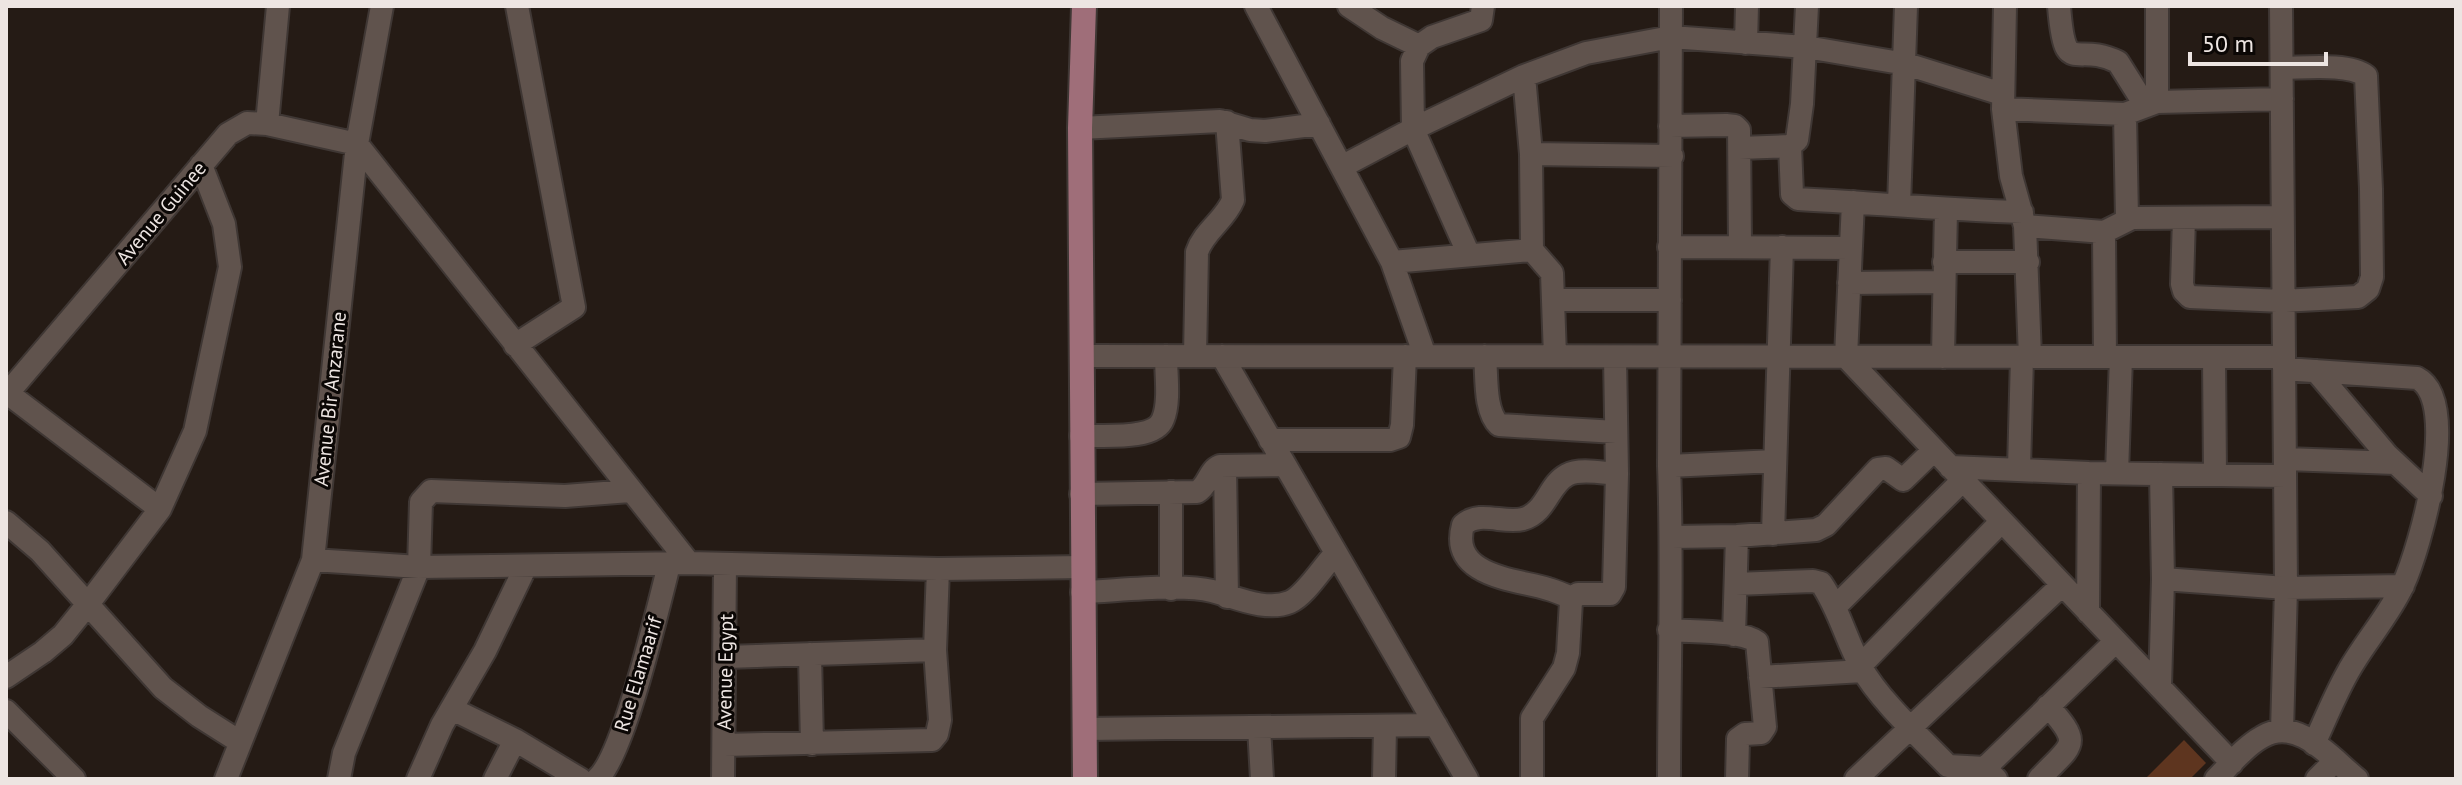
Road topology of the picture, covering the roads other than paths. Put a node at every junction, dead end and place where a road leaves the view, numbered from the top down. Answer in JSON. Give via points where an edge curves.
{"nodes":[{"id":1,"x":278,"y":6,"type":"edge"},
{"id":2,"x":382,"y":6,"type":"edge"},
{"id":3,"x":517,"y":6,"type":"edge"},
{"id":4,"x":1084,"y":6,"type":"edge"},
{"id":5,"x":1256,"y":6,"type":"edge"},
{"id":6,"x":1349,"y":6,"type":"edge"},
{"id":7,"x":1483,"y":6,"type":"edge"},
{"id":8,"x":1671,"y":6,"type":"edge"},
{"id":9,"x":1747,"y":6,"type":"edge"},
{"id":10,"x":1807,"y":6,"type":"edge"},
{"id":11,"x":1906,"y":6,"type":"edge"},
{"id":12,"x":2005,"y":6,"type":"edge"},
{"id":13,"x":2059,"y":6,"type":"edge"},
{"id":14,"x":2157,"y":6,"type":"edge"},
{"id":15,"x":2281,"y":6,"type":"edge"},
{"id":16,"x":1671,"y":37,"type":"junction"},
{"id":17,"x":1746,"y":43,"type":"junction"},
{"id":18,"x":1419,"y":46,"type":"junction"},
{"id":19,"x":1806,"y":47,"type":"junction"},
{"id":20,"x":1906,"y":64,"type":"junction"},
{"id":21,"x":2282,"y":68,"type":"junction"},
{"id":22,"x":1524,"y":76,"type":"junction"},
{"id":23,"x":2282,"y":99,"type":"junction"},
{"id":24,"x":2002,"y":101,"type":"junction"},
{"id":25,"x":2142,"y":107,"type":"junction"},
{"id":26,"x":1227,"y":122,"type":"junction"},
{"id":27,"x":267,"y":124,"type":"junction"},
{"id":28,"x":1319,"y":124,"type":"junction"},
{"id":29,"x":1670,"y":126,"type":"junction"},
{"id":30,"x":1080,"y":128,"type":"junction"},
{"id":31,"x":1413,"y":129,"type":"junction"},
{"id":32,"x":357,"y":144,"type":"junction"},
{"id":33,"x":1790,"y":146,"type":"junction"},
{"id":34,"x":1740,"y":148,"type":"junction"},
{"id":35,"x":1531,"y":154,"type":"junction"},
{"id":36,"x":1672,"y":156,"type":"junction"},
{"id":37,"x":201,"y":165,"type":"junction"},
{"id":38,"x":1343,"y":166,"type":"junction"},
{"id":39,"x":1853,"y":202,"type":"junction"},
{"id":40,"x":1899,"y":205,"type":"junction"},
{"id":41,"x":1946,"y":210,"type":"junction"},
{"id":42,"x":2280,"y":217,"type":"junction"},
{"id":43,"x":2184,"y":218,"type":"junction"},
{"id":44,"x":2023,"y":219,"type":"junction"},
{"id":45,"x":2127,"y":219,"type":"junction"},
{"id":46,"x":2104,"y":232,"type":"junction"},
{"id":47,"x":1740,"y":246,"type":"junction"},
{"id":48,"x":1669,"y":247,"type":"junction"},
{"id":49,"x":1782,"y":247,"type":"junction"},
{"id":50,"x":1850,"y":248,"type":"junction"},
{"id":51,"x":1532,"y":250,"type":"junction"},
{"id":52,"x":1469,"y":255,"type":"junction"},
{"id":53,"x":1392,"y":262,"type":"junction"},
{"id":54,"x":2028,"y":262,"type":"junction"},
{"id":55,"x":1944,"y":272,"type":"junction"},
{"id":56,"x":1849,"y":283,"type":"junction"},
{"id":57,"x":1555,"y":300,"type":"junction"},
{"id":58,"x":1670,"y":300,"type":"junction"},
{"id":59,"x":2283,"y":301,"type":"junction"},
{"id":60,"x":515,"y":345,"type":"junction"},
{"id":61,"x":1082,"y":356,"type":"junction"},
{"id":62,"x":1166,"y":356,"type":"junction"},
{"id":63,"x":1195,"y":356,"type":"junction"},
{"id":64,"x":1222,"y":356,"type":"junction"},
{"id":65,"x":1415,"y":356,"type":"junction"},
{"id":66,"x":1485,"y":356,"type":"junction"},
{"id":67,"x":1555,"y":356,"type":"junction"},
{"id":68,"x":1615,"y":357,"type":"junction"},
{"id":69,"x":1671,"y":357,"type":"junction"},
{"id":70,"x":1780,"y":357,"type":"junction"},
{"id":71,"x":1846,"y":357,"type":"junction"},
{"id":72,"x":1943,"y":357,"type":"junction"},
{"id":73,"x":2026,"y":357,"type":"junction"},
{"id":74,"x":2113,"y":357,"type":"junction"},
{"id":75,"x":2214,"y":357,"type":"junction"},
{"id":76,"x":2284,"y":363,"type":"junction"},
{"id":77,"x":2316,"y":371,"type":"junction"},
{"id":78,"x":6,"y":393,"type":"edge"},
{"id":79,"x":1616,"y":432,"type":"junction"},
{"id":80,"x":1081,"y":436,"type":"junction"},
{"id":81,"x":1270,"y":440,"type":"junction"},
{"id":82,"x":1775,"y":461,"type":"junction"},
{"id":83,"x":2395,"y":463,"type":"junction"},
{"id":84,"x":1285,"y":465,"type":"junction"},
{"id":85,"x":1225,"y":466,"type":"junction"},
{"id":86,"x":1669,"y":466,"type":"junction"},
{"id":87,"x":1949,"y":466,"type":"junction"},
{"id":88,"x":2285,"y":467,"type":"junction"},
{"id":89,"x":2019,"y":468,"type":"junction"},
{"id":90,"x":2089,"y":473,"type":"junction"},
{"id":91,"x":2117,"y":473,"type":"junction"},
{"id":92,"x":2215,"y":473,"type":"junction"},
{"id":93,"x":1617,"y":474,"type":"junction"},
{"id":94,"x":2161,"y":474,"type":"junction"},
{"id":95,"x":630,"y":491,"type":"junction"},
{"id":96,"x":1171,"y":492,"type":"junction"},
{"id":97,"x":1081,"y":494,"type":"junction"},
{"id":98,"x":2431,"y":496,"type":"junction"},
{"id":99,"x":160,"y":509,"type":"junction"},
{"id":100,"x":2002,"y":521,"type":"junction"},
{"id":101,"x":6,"y":522,"type":"edge"},
{"id":102,"x":1773,"y":534,"type":"junction"},
{"id":103,"x":1737,"y":536,"type":"junction"},
{"id":104,"x":1672,"y":537,"type":"junction"},
{"id":105,"x":1336,"y":553,"type":"junction"},
{"id":106,"x":313,"y":560,"type":"junction"},
{"id":107,"x":679,"y":564,"type":"junction"},
{"id":108,"x":725,"y":565,"type":"junction"},
{"id":109,"x":526,"y":566,"type":"junction"},
{"id":110,"x":419,"y":567,"type":"junction"},
{"id":111,"x":1082,"y":567,"type":"junction"},
{"id":112,"x":938,"y":569,"type":"junction"},
{"id":113,"x":2163,"y":579,"type":"junction"},
{"id":114,"x":1736,"y":584,"type":"junction"},
{"id":115,"x":2062,"y":585,"type":"junction"},
{"id":116,"x":2403,"y":586,"type":"junction"},
{"id":117,"x":2286,"y":588,"type":"junction"},
{"id":118,"x":1171,"y":589,"type":"junction"},
{"id":119,"x":1082,"y":592,"type":"junction"},
{"id":120,"x":1227,"y":597,"type":"junction"},
{"id":121,"x":1572,"y":598,"type":"junction"},
{"id":122,"x":88,"y":604,"type":"junction"},
{"id":123,"x":1835,"y":607,"type":"junction"},
{"id":124,"x":2088,"y":612,"type":"junction"},
{"id":125,"x":1669,"y":630,"type":"junction"},
{"id":126,"x":1734,"y":635,"type":"junction"},
{"id":127,"x":2116,"y":641,"type":"junction"},
{"id":128,"x":935,"y":650,"type":"junction"},
{"id":129,"x":810,"y":654,"type":"junction"},
{"id":130,"x":726,"y":657,"type":"junction"},
{"id":131,"x":1862,"y":668,"type":"junction"},
{"id":132,"x":6,"y":677,"type":"edge"},
{"id":133,"x":1760,"y":677,"type":"junction"},
{"id":134,"x":2160,"y":687,"type":"junction"},
{"id":135,"x":2048,"y":706,"type":"junction"},
{"id":136,"x":452,"y":709,"type":"junction"},
{"id":137,"x":6,"y":711,"type":"edge"},
{"id":138,"x":1436,"y":725,"type":"junction"},
{"id":139,"x":1385,"y":726,"type":"junction"},
{"id":140,"x":1259,"y":727,"type":"junction"},
{"id":141,"x":1910,"y":728,"type":"junction"},
{"id":142,"x":1084,"y":729,"type":"junction"},
{"id":143,"x":2282,"y":731,"type":"junction"},
{"id":144,"x":515,"y":740,"type":"junction"},
{"id":145,"x":240,"y":742,"type":"junction"},
{"id":146,"x":812,"y":744,"type":"junction"},
{"id":147,"x":2314,"y":744,"type":"junction"},
{"id":148,"x":724,"y":745,"type":"junction"},
{"id":149,"x":2232,"y":763,"type":"junction"},
{"id":150,"x":2347,"y":773,"type":"edge"},
{"id":151,"x":1991,"y":774,"type":"edge"},
{"id":152,"x":74,"y":779,"type":"edge"},
{"id":153,"x":226,"y":779,"type":"edge"},
{"id":154,"x":339,"y":779,"type":"edge"},
{"id":155,"x":418,"y":779,"type":"edge"},
{"id":156,"x":495,"y":779,"type":"edge"},
{"id":157,"x":580,"y":779,"type":"edge"},
{"id":158,"x":597,"y":779,"type":"edge"},
{"id":159,"x":723,"y":779,"type":"edge"},
{"id":160,"x":1085,"y":779,"type":"edge"},
{"id":161,"x":1262,"y":779,"type":"edge"},
{"id":162,"x":1384,"y":779,"type":"edge"},
{"id":163,"x":1467,"y":779,"type":"edge"},
{"id":164,"x":1532,"y":779,"type":"edge"},
{"id":165,"x":1669,"y":779,"type":"edge"},
{"id":166,"x":1737,"y":779,"type":"edge"},
{"id":167,"x":1856,"y":779,"type":"edge"},
{"id":168,"x":2039,"y":779,"type":"edge"},
{"id":169,"x":2216,"y":779,"type":"edge"},
{"id":170,"x":2317,"y":779,"type":"edge"}],
"edges":[{"from":1,"to":27,"type":"street"},
{"from":2,"to":32,"type":"street","name":"Avenue Bir Anzarane"},
{"from":3,"to":60,"type":"street","via":[[574,307]]},
{"from":4,"to":30,"type":"main road"},
{"from":5,"to":28,"type":"street"},
{"from":6,"to":18,"type":"street"},
{"from":7,"to":18,"type":"street","via":[[1477,23]]},
{"from":8,"to":16,"type":"street"},
{"from":9,"to":17,"type":"street"},
{"from":10,"to":19,"type":"street"},
{"from":11,"to":20,"type":"street"},
{"from":12,"to":24,"type":"street"},
{"from":13,"to":25,"type":"street","via":[[2062,39],[2070,53],[2118,62]]},
{"from":14,"to":25,"type":"street"},
{"from":15,"to":21,"type":"street"},
{"from":16,"to":17,"type":"street"},
{"from":16,"to":22,"type":"street","via":[[1586,53]]},
{"from":16,"to":29,"type":"street"},
{"from":17,"to":19,"type":"street"},
{"from":18,"to":31,"type":"street","via":[[1412,61]]},
{"from":19,"to":20,"type":"street"},
{"from":19,"to":33,"type":"street","via":[[1799,131]]},
{"from":20,"to":24,"type":"street"},
{"from":20,"to":40,"type":"street"},
{"from":21,"to":23,"type":"street"},
{"from":21,"to":59,"type":"street","via":[[2346,69],[2366,76],[2372,277],[2358,297]]},
{"from":22,"to":31,"type":"street"},
{"from":22,"to":35,"type":"street"},
{"from":23,"to":25,"type":"street"},
{"from":23,"to":42,"type":"street"},
{"from":24,"to":25,"type":"street"},
{"from":24,"to":44,"type":"street","via":[[2011,176]]},
{"from":25,"to":45,"type":"street"},
{"from":26,"to":28,"type":"street","via":[[1258,131]]},
{"from":26,"to":30,"type":"street"},
{"from":26,"to":63,"type":"street","via":[[1233,200],[1197,252]]},
{"from":27,"to":32,"type":"street","name":"Avenue Guinee"},
{"from":27,"to":37,"type":"street","name":"Avenue Guinee","via":[[247,123],[228,134]]},
{"from":28,"to":38,"type":"street"},
{"from":29,"to":34,"type":"street","via":[[1733,126],[1739,130]]},
{"from":29,"to":36,"type":"street"},
{"from":30,"to":61,"type":"main road"},
{"from":31,"to":38,"type":"street"},
{"from":31,"to":52,"type":"street"},
{"from":32,"to":60,"type":"street"},
{"from":32,"to":106,"type":"street","name":"Avenue Bir Anzarane"},
{"from":33,"to":34,"type":"street"},
{"from":33,"to":39,"type":"street","via":[[1796,198]]},
{"from":34,"to":47,"type":"street"},
{"from":35,"to":36,"type":"street"},
{"from":35,"to":51,"type":"street"},
{"from":36,"to":48,"type":"street"},
{"from":37,"to":78,"type":"street","name":"Avenue Guinee"},
{"from":37,"to":99,"type":"street","via":[[224,224],[230,267],[195,431]]},
{"from":38,"to":53,"type":"street"},
{"from":39,"to":40,"type":"street"},
{"from":39,"to":50,"type":"street"},
{"from":40,"to":41,"type":"street"},
{"from":41,"to":44,"type":"street"},
{"from":41,"to":55,"type":"street"},
{"from":42,"to":43,"type":"street"},
{"from":42,"to":59,"type":"street"},
{"from":43,"to":45,"type":"street"},
{"from":43,"to":59,"type":"street","via":[[2186,295]]},
{"from":44,"to":46,"type":"street"},
{"from":44,"to":54,"type":"street"},
{"from":45,"to":46,"type":"street"},
{"from":46,"to":74,"type":"street"},
{"from":47,"to":48,"type":"street"},
{"from":47,"to":49,"type":"street"},
{"from":48,"to":58,"type":"street"},
{"from":49,"to":50,"type":"street"},
{"from":49,"to":70,"type":"street"},
{"from":50,"to":56,"type":"street"},
{"from":51,"to":52,"type":"street"},
{"from":51,"to":57,"type":"street","via":[[1552,273]]},
{"from":52,"to":53,"type":"street"},
{"from":53,"to":65,"type":"street"},
{"from":54,"to":55,"type":"street"},
{"from":54,"to":73,"type":"street"},
{"from":55,"to":56,"type":"street"},
{"from":55,"to":72,"type":"street"},
{"from":56,"to":71,"type":"street"},
{"from":57,"to":58,"type":"street"},
{"from":57,"to":67,"type":"street"},
{"from":58,"to":69,"type":"street"},
{"from":59,"to":76,"type":"street"},
{"from":60,"to":95,"type":"street"},
{"from":61,"to":62,"type":"street"},
{"from":61,"to":80,"type":"main road"},
{"from":62,"to":63,"type":"street"},
{"from":62,"to":80,"type":"street","via":[[1165,416],[1156,429],[1146,434]]},
{"from":63,"to":64,"type":"street"},
{"from":64,"to":65,"type":"street"},
{"from":64,"to":81,"type":"street"},
{"from":65,"to":66,"type":"street"},
{"from":65,"to":81,"type":"street","via":[[1399,437]]},
{"from":66,"to":67,"type":"street"},
{"from":66,"to":79,"type":"street","via":[[1490,408],[1501,426]]},
{"from":67,"to":68,"type":"street"},
{"from":68,"to":69,"type":"street"},
{"from":68,"to":79,"type":"street"},
{"from":69,"to":70,"type":"street"},
{"from":69,"to":86,"type":"street"},
{"from":70,"to":71,"type":"street"},
{"from":70,"to":82,"type":"street"},
{"from":71,"to":72,"type":"street"},
{"from":71,"to":87,"type":"street"},
{"from":72,"to":73,"type":"street"},
{"from":73,"to":74,"type":"street"},
{"from":73,"to":89,"type":"street"},
{"from":74,"to":75,"type":"street"},
{"from":74,"to":91,"type":"street"},
{"from":75,"to":76,"type":"street"},
{"from":75,"to":92,"type":"street"},
{"from":76,"to":77,"type":"street"},
{"from":76,"to":88,"type":"street"},
{"from":77,"to":83,"type":"street"},
{"from":77,"to":98,"type":"street","via":[[2413,377],[2426,383],[2439,429]]},
{"from":78,"to":99,"type":"street"},
{"from":79,"to":93,"type":"street"},
{"from":80,"to":97,"type":"main road"},
{"from":81,"to":84,"type":"street"},
{"from":82,"to":86,"type":"street"},
{"from":82,"to":102,"type":"street"},
{"from":83,"to":88,"type":"street"},
{"from":83,"to":98,"type":"street"},
{"from":84,"to":85,"type":"street"},
{"from":84,"to":105,"type":"street"},
{"from":85,"to":96,"type":"street","via":[[1214,469],[1200,490]]},
{"from":85,"to":120,"type":"street"},
{"from":86,"to":104,"type":"street"},
{"from":87,"to":89,"type":"street"},
{"from":87,"to":100,"type":"street"},
{"from":87,"to":102,"type":"street","via":[[1903,480],[1886,468],[1878,469],[1821,529]]},
{"from":87,"to":123,"type":"street"},
{"from":88,"to":92,"type":"street"},
{"from":88,"to":117,"type":"street"},
{"from":89,"to":90,"type":"street"},
{"from":90,"to":91,"type":"street"},
{"from":90,"to":124,"type":"street"},
{"from":91,"to":94,"type":"street"},
{"from":92,"to":94,"type":"street"},
{"from":93,"to":121,"type":"street","via":[[1613,591]]},
{"from":93,"to":121,"type":"street","via":[[1570,473],[1527,518],[1474,518],[1461,530],[1469,559],[1487,574]]},
{"from":94,"to":113,"type":"street"},
{"from":95,"to":107,"type":"street"},
{"from":95,"to":110,"type":"street","via":[[565,496],[431,491],[421,502]]},
{"from":96,"to":97,"type":"street"},
{"from":96,"to":118,"type":"street"},
{"from":97,"to":111,"type":"main road"},
{"from":98,"to":116,"type":"street"},
{"from":99,"to":122,"type":"street"},
{"from":100,"to":115,"type":"street"},
{"from":100,"to":131,"type":"street"},
{"from":101,"to":122,"type":"street"},
{"from":102,"to":103,"type":"street"},
{"from":103,"to":104,"type":"street"},
{"from":103,"to":114,"type":"street"},
{"from":104,"to":125,"type":"street"},
{"from":105,"to":120,"type":"street","via":[[1289,603]]},
{"from":105,"to":138,"type":"street"},
{"from":106,"to":110,"type":"street"},
{"from":106,"to":145,"type":"street","name":"Avenue Bir Anzarane"},
{"from":107,"to":108,"type":"street"},
{"from":107,"to":109,"type":"street"},
{"from":107,"to":158,"type":"street","name":"Rue Elamaarif","via":[[610,762]]},
{"from":108,"to":112,"type":"street"},
{"from":108,"to":130,"type":"street","name":"Avenue Egypt"},
{"from":109,"to":110,"type":"street"},
{"from":109,"to":136,"type":"street"},
{"from":110,"to":154,"type":"street","via":[[348,743]]},
{"from":111,"to":112,"type":"street"},
{"from":111,"to":119,"type":"main road"},
{"from":112,"to":128,"type":"street"},
{"from":113,"to":117,"type":"street"},
{"from":113,"to":134,"type":"street"},
{"from":114,"to":123,"type":"street","via":[[1818,582]]},
{"from":114,"to":126,"type":"street"},
{"from":115,"to":124,"type":"street"},
{"from":115,"to":141,"type":"street"},
{"from":116,"to":117,"type":"street"},
{"from":116,"to":147,"type":"street","via":[[2348,673]]},
{"from":117,"to":143,"type":"street"},
{"from":118,"to":119,"type":"street"},
{"from":118,"to":120,"type":"street","via":[[1202,589]]},
{"from":119,"to":142,"type":"main road"},
{"from":121,"to":164,"type":"street","via":[[1564,668],[1532,718]]},
{"from":122,"to":132,"type":"street","via":[[63,635]]},
{"from":122,"to":145,"type":"street","via":[[180,703]]},
{"from":123,"to":131,"type":"street"},
{"from":124,"to":127,"type":"street"},
{"from":125,"to":126,"type":"street"},
{"from":125,"to":165,"type":"street"},
{"from":126,"to":133,"type":"street","via":[[1757,641]]},
{"from":127,"to":134,"type":"street"},
{"from":127,"to":135,"type":"street"},
{"from":128,"to":129,"type":"street"},
{"from":128,"to":146,"type":"street","via":[[940,720],[932,740]]},
{"from":129,"to":130,"type":"street"},
{"from":129,"to":146,"type":"street"},
{"from":130,"to":148,"type":"street","name":"Avenue Egypt"},
{"from":131,"to":133,"type":"street"},
{"from":131,"to":141,"type":"street"},
{"from":133,"to":166,"type":"street","via":[[1765,729],[1738,739]]},
{"from":134,"to":149,"type":"street"},
{"from":135,"to":151,"type":"street"},
{"from":135,"to":168,"type":"street","via":[[2071,739]]},
{"from":136,"to":144,"type":"street"},
{"from":136,"to":155,"type":"street"},
{"from":137,"to":152,"type":"street"},
{"from":138,"to":139,"type":"street"},
{"from":138,"to":163,"type":"street"},
{"from":139,"to":140,"type":"street"},
{"from":139,"to":162,"type":"street"},
{"from":140,"to":142,"type":"street"},
{"from":140,"to":161,"type":"street"},
{"from":141,"to":151,"type":"street","via":[[1948,766]]},
{"from":141,"to":167,"type":"street"},
{"from":142,"to":160,"type":"main road"},
{"from":143,"to":147,"type":"street","via":[[2303,735]]},
{"from":143,"to":149,"type":"street","via":[[2264,735]]},
{"from":144,"to":156,"type":"street"},
{"from":144,"to":157,"type":"street"},
{"from":145,"to":153,"type":"street","name":"Avenue Bir Anzarane"},
{"from":146,"to":148,"type":"street"},
{"from":147,"to":150,"type":"street"},
{"from":148,"to":159,"type":"street","name":"Avenue Egypt"},
{"from":149,"to":169,"type":"street"},
{"from":150,"to":170,"type":"street"}]}
